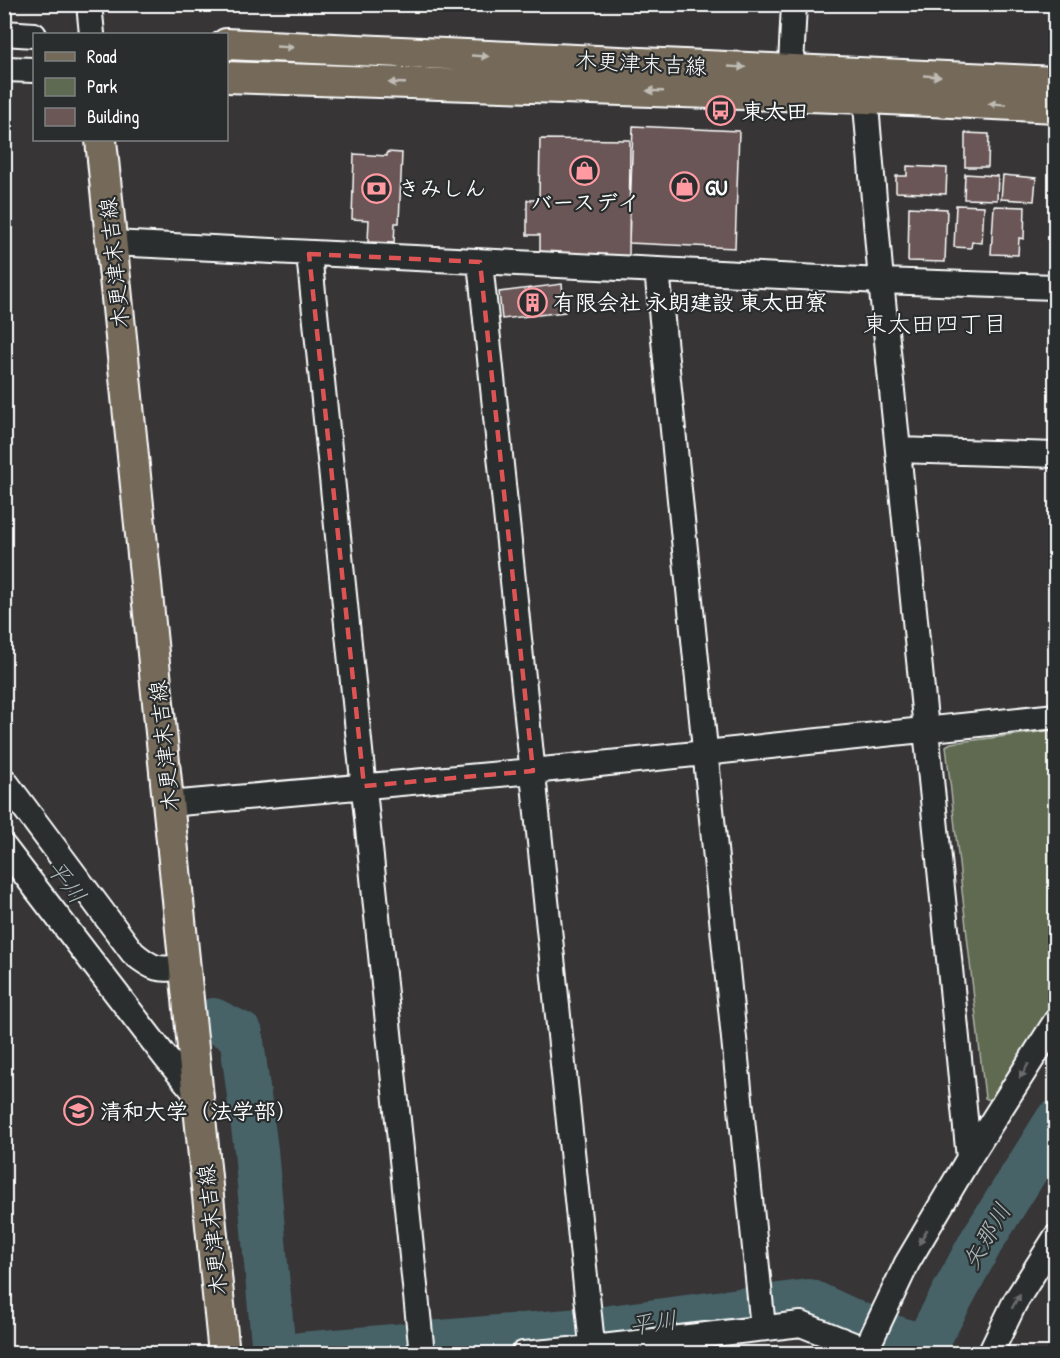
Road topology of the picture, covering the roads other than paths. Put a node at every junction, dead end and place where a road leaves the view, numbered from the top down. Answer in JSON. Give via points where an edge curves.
{"nodes":[{"id":1,"x":89,"y":4,"type":"edge"},
{"id":2,"x":794,"y":4,"type":"edge"},
{"id":3,"x":4,"y":33,"type":"edge"},
{"id":4,"x":92,"y":33,"type":"edge"},
{"id":5,"x":33,"y":34,"type":"edge"},
{"id":6,"x":228,"y":44,"type":"edge"},
{"id":7,"x":4,"y":69,"type":"edge"},
{"id":8,"x":33,"y":70,"type":"edge"},
{"id":9,"x":228,"y":77,"type":"edge"},
{"id":10,"x":1056,"y":82,"type":"edge"},
{"id":11,"x":790,"y":83,"type":"junction"},
{"id":12,"x":865,"y":86,"type":"junction"},
{"id":13,"x":1056,"y":107,"type":"edge"},
{"id":14,"x":101,"y":141,"type":"edge"},
{"id":15,"x":112,"y":243,"type":"junction"},
{"id":16,"x":309,"y":254,"type":"junction"},
{"id":17,"x":480,"y":262,"type":"junction"},
{"id":18,"x":657,"y":270,"type":"junction"},
{"id":19,"x":881,"y":281,"type":"junction"},
{"id":20,"x":1056,"y":287,"type":"edge"},
{"id":21,"x":898,"y":450,"type":"junction"},
{"id":22,"x":1056,"y":456,"type":"edge"},
{"id":23,"x":1056,"y":716,"type":"edge"},
{"id":24,"x":926,"y":730,"type":"junction"},
{"id":25,"x":705,"y":752,"type":"junction"},
{"id":26,"x":533,"y":771,"type":"junction"},
{"id":27,"x":4,"y":780,"type":"edge"},
{"id":28,"x":364,"y":786,"type":"junction"},
{"id":29,"x":169,"y":804,"type":"junction"},
{"id":30,"x":4,"y":847,"type":"edge"},
{"id":31,"x":186,"y":967,"type":"junction"},
{"id":32,"x":1056,"y":1021,"type":"edge"},
{"id":33,"x":198,"y":1096,"type":"junction"},
{"id":34,"x":969,"y":1158,"type":"junction"},
{"id":35,"x":1056,"y":1237,"type":"edge"},
{"id":36,"x":762,"y":1315,"type":"junction"},
{"id":37,"x":592,"y":1338,"type":"edge"},
{"id":38,"x":870,"y":1341,"type":"edge"},
{"id":39,"x":421,"y":1346,"type":"edge"},
{"id":40,"x":224,"y":1353,"type":"edge"},
{"id":41,"x":523,"y":1353,"type":"edge"},
{"id":42,"x":990,"y":1353,"type":"edge"}],
"edges":[{"from":1,"to":4,"type":"street"},
{"from":2,"to":11,"type":"street"},
{"from":3,"to":5,"type":"street"},
{"from":6,"to":11,"type":"main road","name":"木更津末吉線","one_way":true},
{"from":7,"to":8,"type":"street"},
{"from":11,"to":9,"type":"main road","name":"木更津末吉線","one_way":true},
{"from":12,"to":10,"type":"main road","name":"木更津末吉線","one_way":true},
{"from":11,"to":12,"type":"main road","name":"木更津末吉線"},
{"from":13,"to":12,"type":"main road","name":"木更津末吉線","one_way":true},
{"from":12,"to":19,"type":"street"},
{"from":14,"to":15,"type":"main road","name":"木更津末吉線"},
{"from":15,"to":16,"type":"street"},
{"from":15,"to":29,"type":"main road","name":"木更津末吉線"},
{"from":16,"to":17,"type":"street"},
{"from":16,"to":28,"type":"street"},
{"from":17,"to":18,"type":"street"},
{"from":17,"to":26,"type":"street"},
{"from":18,"to":19,"type":"street"},
{"from":18,"to":25,"type":"street"},
{"from":19,"to":20,"type":"street"},
{"from":19,"to":21,"type":"street"},
{"from":21,"to":22,"type":"street"},
{"from":21,"to":24,"type":"street"},
{"from":23,"to":24,"type":"street"},
{"from":24,"to":25,"type":"street"},
{"from":24,"to":34,"type":"street"},
{"from":25,"to":26,"type":"street"},
{"from":25,"to":36,"type":"street"},
{"from":26,"to":28,"type":"street"},
{"from":26,"to":37,"type":"street"},
{"from":27,"to":31,"type":"street","via":[[133,953],[160,970]]},
{"from":28,"to":29,"type":"street"},
{"from":28,"to":39,"type":"street"},
{"from":29,"to":31,"type":"main road","name":"木更津末吉線"},
{"from":30,"to":33,"type":"street"},
{"from":31,"to":33,"type":"main road","name":"木更津末吉線"},
{"from":32,"to":34,"type":"street","one_way":true},
{"from":33,"to":40,"type":"main road","name":"木更津末吉線"},
{"from":34,"to":38,"type":"street","one_way":true,"via":[[907,1263]]},
{"from":42,"to":35,"type":"street","one_way":true,"via":[[1015,1302]]},
{"from":36,"to":37,"type":"street"},
{"from":36,"to":38,"type":"street"},
{"from":37,"to":41,"type":"street"}]}
